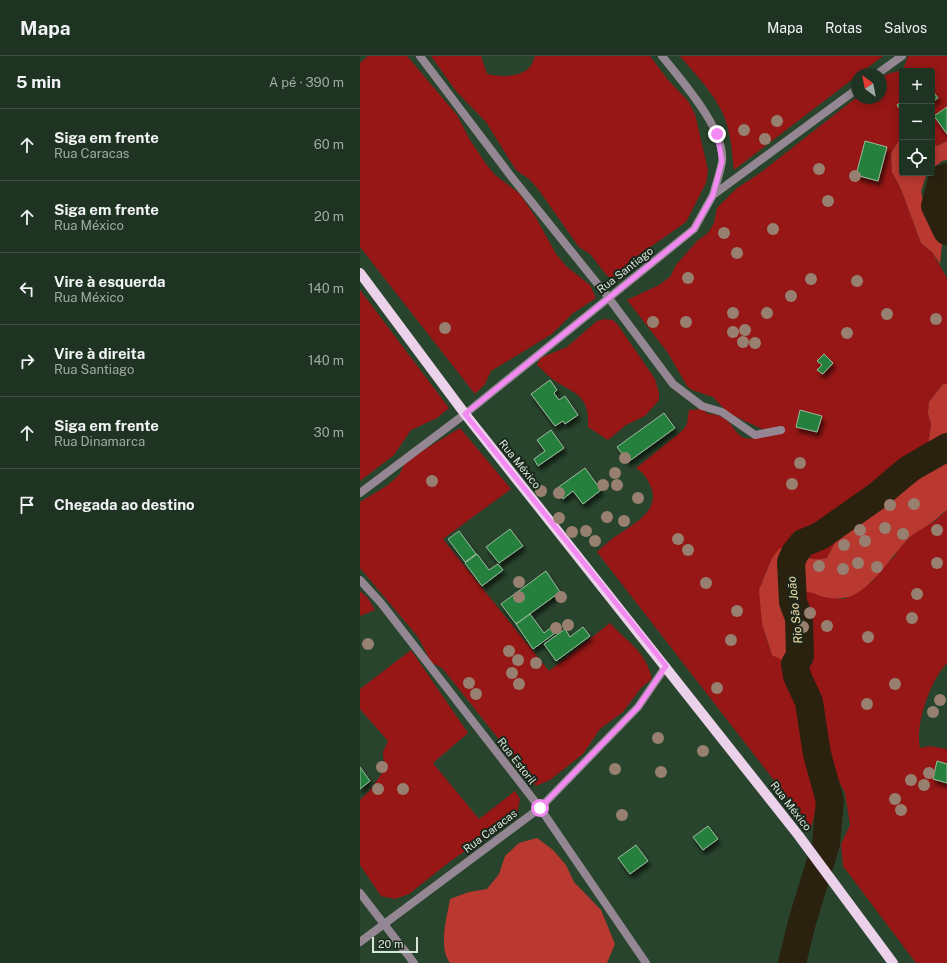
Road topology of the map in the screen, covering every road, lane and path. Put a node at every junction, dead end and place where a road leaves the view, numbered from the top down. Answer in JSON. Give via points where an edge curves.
{"nodes":[{"id":1,"x":420,"y":56,"type":"edge"},
{"id":2,"x":662,"y":56,"type":"edge"},
{"id":3,"x":902,"y":56,"type":"edge"},
{"id":4,"x":885,"y":68,"type":"edge"},
{"id":5,"x":851,"y":93,"type":"edge"},
{"id":6,"x":713,"y":195,"type":"junction"},
{"id":7,"x":360,"y":273,"type":"edge"},
{"id":8,"x":608,"y":297,"type":"junction"},
{"id":9,"x":465,"y":414,"type":"junction"},
{"id":10,"x":781,"y":430,"type":"dead end"},
{"id":11,"x":360,"y":493,"type":"edge"},
{"id":12,"x":360,"y":580,"type":"edge"},
{"id":13,"x":666,"y":666,"type":"junction"},
{"id":14,"x":540,"y":808,"type":"junction"},
{"id":15,"x":360,"y":893,"type":"edge"},
{"id":16,"x":383,"y":924,"type":"junction"},
{"id":17,"x":360,"y":942,"type":"edge"},
{"id":18,"x":414,"y":963,"type":"edge"},
{"id":19,"x":646,"y":963,"type":"edge"},
{"id":20,"x":894,"y":963,"type":"edge"}],
"edges":[{"from":1,"to":8,"type":"street","via":[[510,175]]},
{"from":2,"to":6,"type":"street","via":[[702,107],[717,134],[722,161]]},
{"from":3,"to":4,"type":"street"},
{"from":5,"to":6,"type":"street","name":"Rua Santiago"},
{"from":6,"to":8,"type":"street","name":"Rua Santiago","via":[[694,229]]},
{"from":7,"to":9,"type":"main road","name":"Rua México"},
{"from":8,"to":9,"type":"street","name":"Rua Santiago"},
{"from":8,"to":10,"type":"street","via":[[673,384],[702,406],[722,412],[755,435]]},
{"from":9,"to":11,"type":"street","name":"Rua Santiago"},
{"from":9,"to":13,"type":"main road","name":"Rua México"},
{"from":12,"to":14,"type":"street","name":"Rua Estoril","via":[[381,603]]},
{"from":13,"to":14,"type":"street","name":"Rua Caracas","via":[[638,707]]},
{"from":13,"to":20,"type":"main road","name":"Rua México"},
{"from":14,"to":16,"type":"street","name":"Rua Caracas"},
{"from":14,"to":19,"type":"street","name":"Rua Estoril"},
{"from":15,"to":16,"type":"street"},
{"from":16,"to":17,"type":"street","name":"Rua Caracas"},
{"from":16,"to":18,"type":"street"}]}
